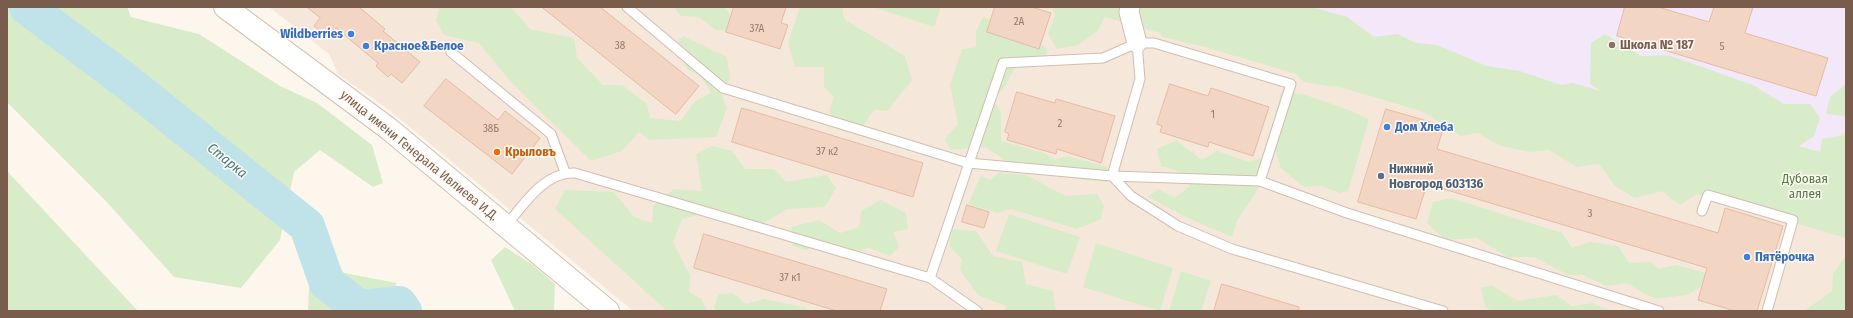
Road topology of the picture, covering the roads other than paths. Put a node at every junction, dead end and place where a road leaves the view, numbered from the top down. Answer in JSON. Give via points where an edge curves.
{"nodes":[{"id":1,"x":225,"y":7,"type":"edge"},
{"id":2,"x":628,"y":7,"type":"edge"},
{"id":3,"x":1130,"y":7,"type":"edge"},
{"id":4,"x":1137,"y":43,"type":"junction"},
{"id":5,"x":451,"y":52,"type":"dead end"},
{"id":6,"x":968,"y":163,"type":"junction"},
{"id":7,"x":566,"y":172,"type":"junction"},
{"id":8,"x":1112,"y":176,"type":"junction"},
{"id":9,"x":1260,"y":181,"type":"junction"},
{"id":10,"x":1702,"y":211,"type":"dead end"},
{"id":11,"x":506,"y":226,"type":"junction"},
{"id":12,"x":930,"y":278,"type":"junction"},
{"id":13,"x":608,"y":311,"type":"edge"},
{"id":14,"x":977,"y":311,"type":"edge"},
{"id":15,"x":1443,"y":311,"type":"edge"},
{"id":16,"x":1659,"y":311,"type":"edge"},
{"id":17,"x":1767,"y":311,"type":"edge"}],
"edges":[{"from":1,"to":11,"type":"street","name":"улица имени Генерала Ивлиева И.Д.","via":[[389,129]]},
{"from":2,"to":6,"type":"lane","via":[[723,88]]},
{"from":3,"to":4,"type":"street"},
{"from":4,"to":6,"type":"lane","via":[[1104,58],[1003,62]]},
{"from":4,"to":8,"type":"lane","via":[[1140,79]]},
{"from":4,"to":9,"type":"lane","via":[[1154,43],[1291,84]]},
{"from":5,"to":7,"type":"lane","via":[[551,134]]},
{"from":6,"to":8,"type":"lane"},
{"from":6,"to":12,"type":"lane"},
{"from":7,"to":11,"type":"lane","via":[[548,180],[524,203]]},
{"from":7,"to":12,"type":"lane"},
{"from":8,"to":9,"type":"lane"},
{"from":8,"to":15,"type":"lane","via":[[1132,196],[1178,226],[1232,249]]},
{"from":9,"to":16,"type":"lane","via":[[1347,213]]},
{"from":10,"to":17,"type":"lane","via":[[1708,195],[1793,220]]},
{"from":11,"to":13,"type":"street","name":"улица имени Генерала Ивлиева И.Д."},
{"from":12,"to":14,"type":"lane"}]}
